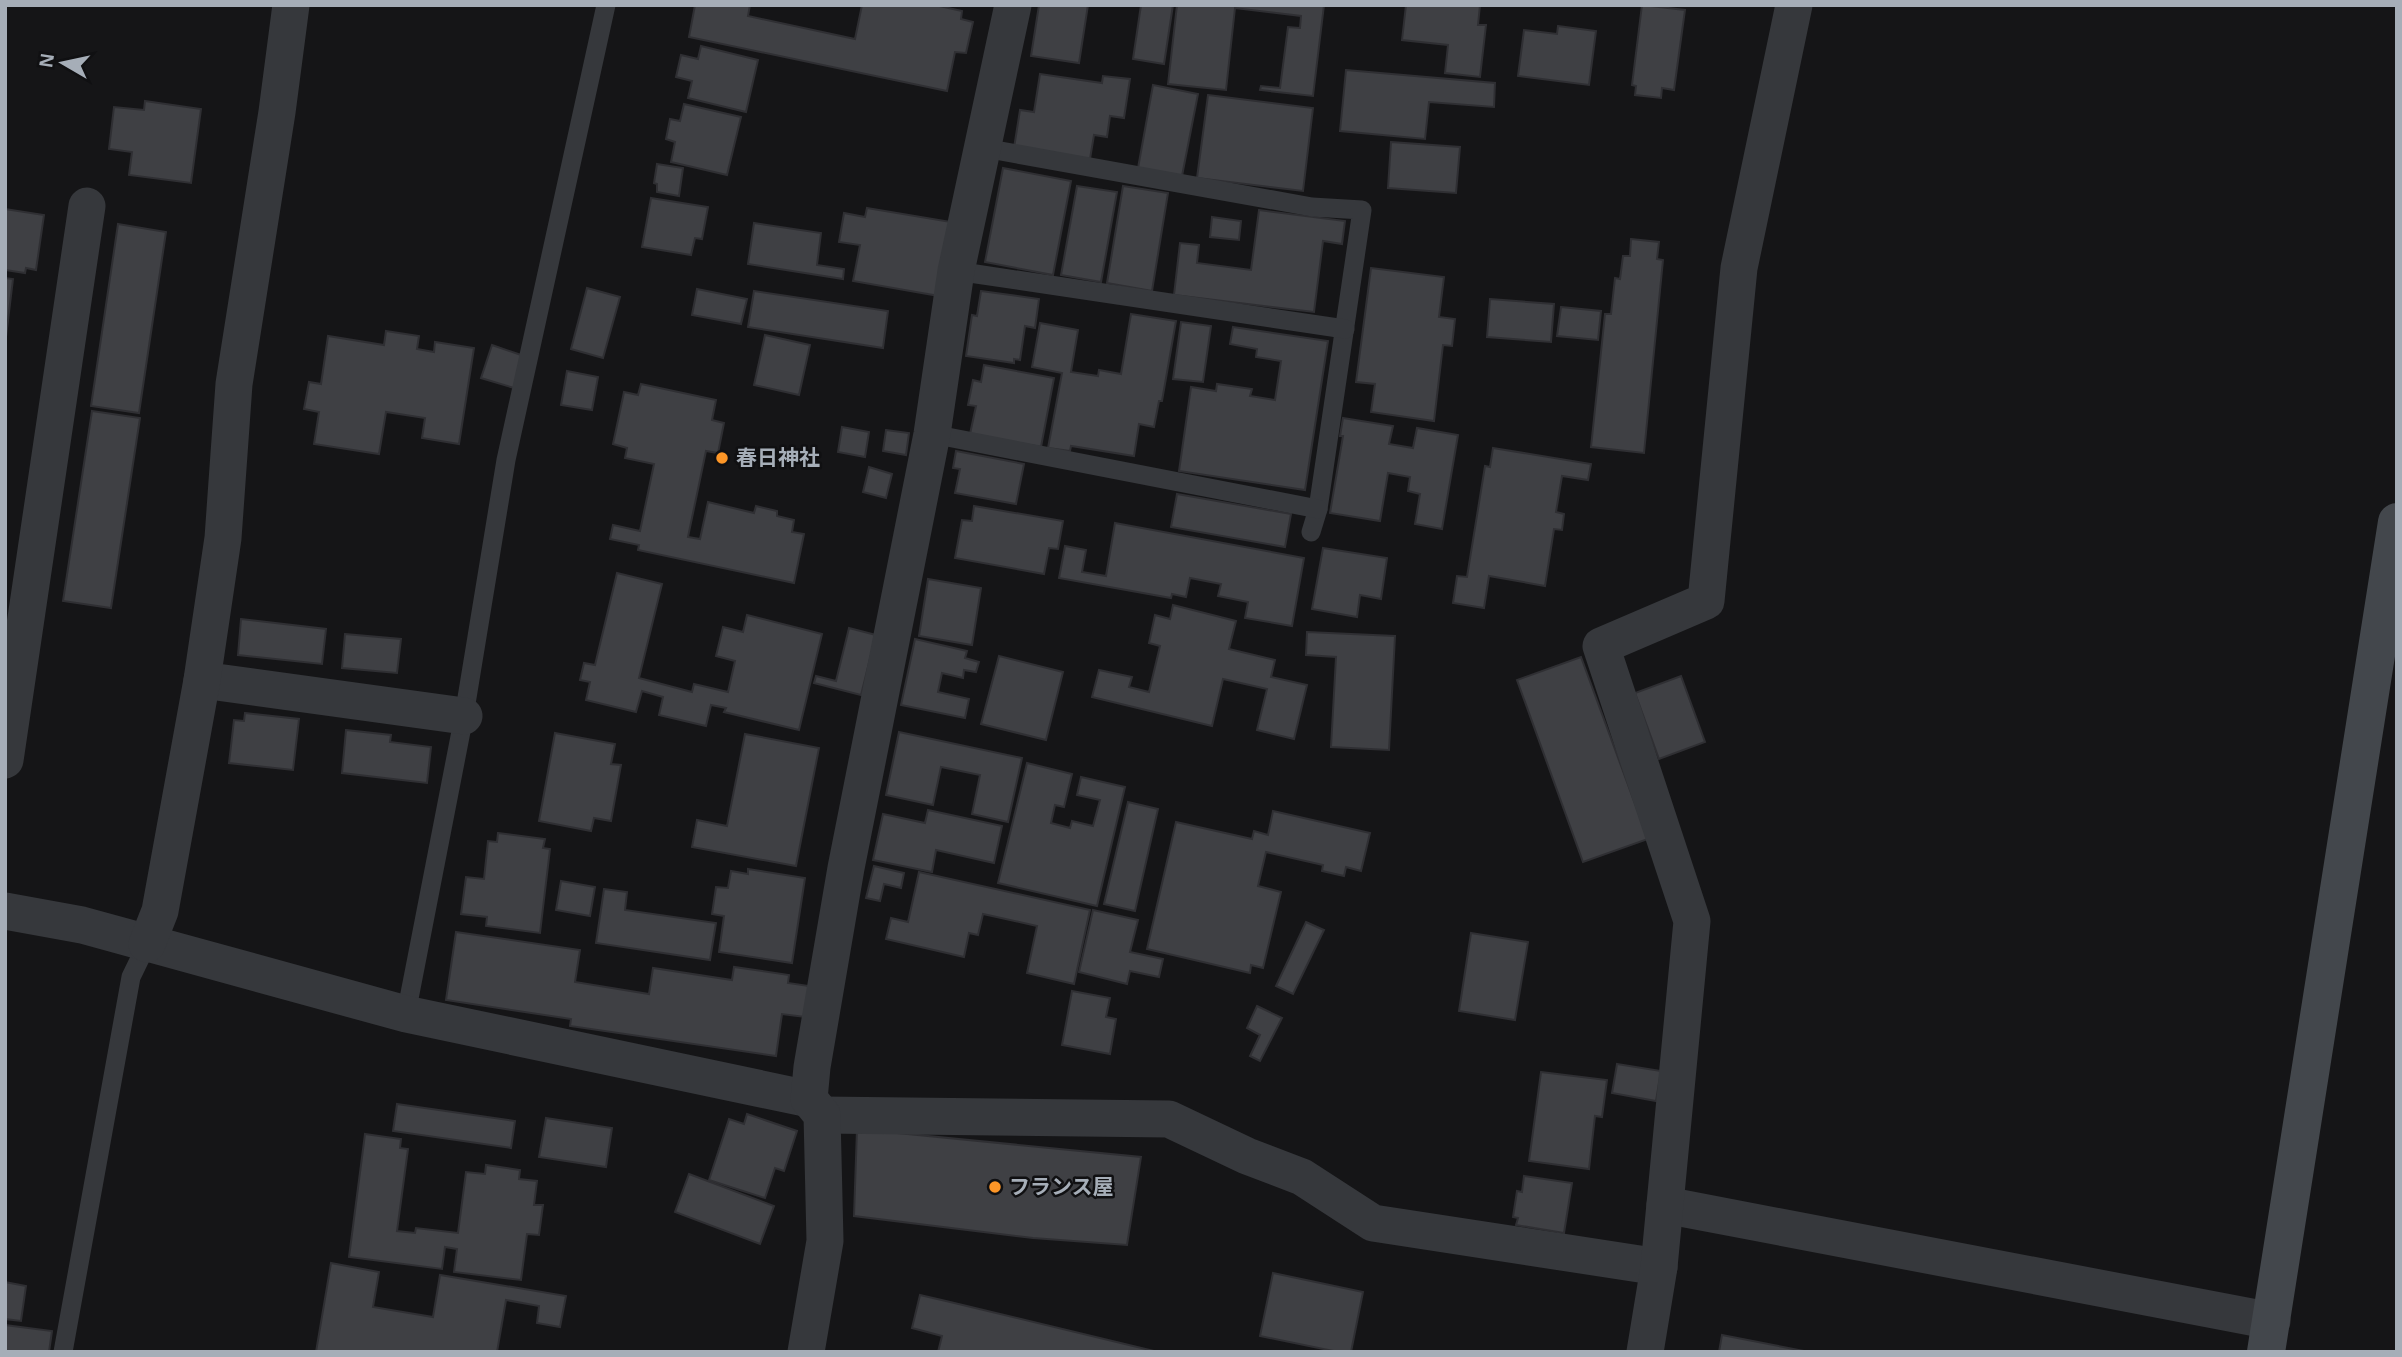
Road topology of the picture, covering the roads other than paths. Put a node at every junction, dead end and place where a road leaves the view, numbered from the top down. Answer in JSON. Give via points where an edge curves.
{"nodes":[{"id":1,"x":291,"y":5,"type":"edge"},
{"id":2,"x":606,"y":5,"type":"edge"},
{"id":3,"x":1013,"y":5,"type":"edge"},
{"id":4,"x":1794,"y":5,"type":"edge"},
{"id":5,"x":984,"y":148,"type":"junction"},
{"id":6,"x":87,"y":206,"type":"dead end"},
{"id":7,"x":956,"y":271,"type":"junction"},
{"id":8,"x":1345,"y":329,"type":"junction"},
{"id":9,"x":932,"y":434,"type":"junction"},
{"id":10,"x":1318,"y":509,"type":"junction"},
{"id":11,"x":2397,"y":522,"type":"edge"},
{"id":12,"x":1311,"y":531,"type":"dead end"},
{"id":13,"x":202,"y":680,"type":"junction"},
{"id":14,"x":464,"y":716,"type":"junction"},
{"id":15,"x":5,"y":761,"type":"edge"},
{"id":16,"x":5,"y":911,"type":"edge"},
{"id":17,"x":148,"y":944,"type":"junction"},
{"id":18,"x":406,"y":1014,"type":"junction"},
{"id":19,"x":816,"y":1107,"type":"junction"},
{"id":20,"x":1665,"y":1205,"type":"junction"},
{"id":21,"x":1659,"y":1267,"type":"junction"},
{"id":22,"x":2269,"y":1336,"type":"edge"},
{"id":23,"x":63,"y":1352,"type":"edge"},
{"id":24,"x":806,"y":1352,"type":"edge"},
{"id":25,"x":1645,"y":1352,"type":"edge"}],
"edges":[{"from":1,"to":13,"type":"street","via":[[234,384],[223,538]]},
{"from":2,"to":14,"type":"lane","via":[[506,460]]},
{"from":3,"to":5,"type":"street"},
{"from":4,"to":20,"type":"street","via":[[1739,268],[1706,601],[1601,646],[1692,920]]},
{"from":5,"to":7,"type":"street"},
{"from":5,"to":8,"type":"lane","via":[[1312,207],[1362,210]]},
{"from":6,"to":15,"type":"street"},
{"from":7,"to":8,"type":"lane"},
{"from":7,"to":9,"type":"street"},
{"from":8,"to":10,"type":"lane"},
{"from":9,"to":10,"type":"lane"},
{"from":9,"to":19,"type":"street","via":[[848,855],[812,1067]]},
{"from":10,"to":12,"type":"lane"},
{"from":11,"to":22,"type":"street"},
{"from":13,"to":14,"type":"street"},
{"from":13,"to":17,"type":"street","via":[[160,911]]},
{"from":14,"to":18,"type":"lane"},
{"from":16,"to":17,"type":"street"},
{"from":17,"to":18,"type":"street"},
{"from":17,"to":23,"type":"lane","via":[[131,977]]},
{"from":18,"to":19,"type":"street"},
{"from":19,"to":21,"type":"street","via":[[1169,1119],[1303,1177],[1373,1223]]},
{"from":19,"to":24,"type":"street","via":[[825,1241]]},
{"from":20,"to":21,"type":"street"},
{"from":20,"to":22,"type":"street"},
{"from":21,"to":25,"type":"street"}]}
